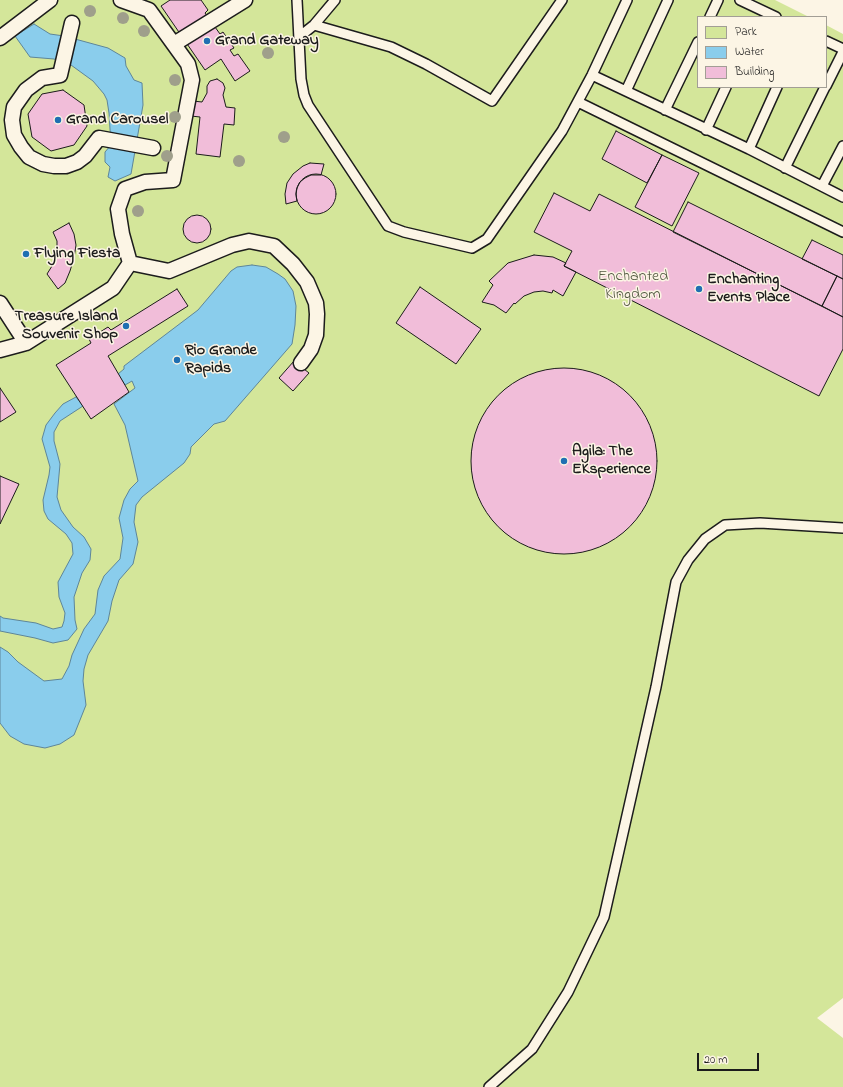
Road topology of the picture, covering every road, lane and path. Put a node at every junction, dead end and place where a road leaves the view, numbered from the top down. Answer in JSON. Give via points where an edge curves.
{"nodes":[{"id":1,"x":50,"y":0,"type":"edge"},
{"id":2,"x":121,"y":0,"type":"edge"},
{"id":3,"x":245,"y":0,"type":"edge"},
{"id":4,"x":297,"y":0,"type":"edge"},
{"id":5,"x":335,"y":0,"type":"edge"},
{"id":6,"x":562,"y":0,"type":"edge"},
{"id":7,"x":668,"y":0,"type":"edge"},
{"id":8,"x":718,"y":0,"type":"edge"},
{"id":9,"x":740,"y":0,"type":"edge"},
{"id":10,"x":624,"y":1,"type":"edge"},
{"id":11,"x":760,"y":14,"type":"edge"},
{"id":12,"x":710,"y":16,"type":"edge"},
{"id":13,"x":771,"y":16,"type":"edge"},
{"id":14,"x":72,"y":23,"type":"dead end"},
{"id":15,"x":314,"y":25,"type":"junction"},
{"id":16,"x":299,"y":37,"type":"junction"},
{"id":17,"x":0,"y":38,"type":"edge"},
{"id":18,"x":827,"y":42,"type":"edge"},
{"id":19,"x":174,"y":44,"type":"junction"},
{"id":20,"x":697,"y":44,"type":"edge"},
{"id":21,"x":843,"y":50,"type":"edge"},
{"id":22,"x":592,"y":75,"type":"junction"},
{"id":23,"x":827,"y":84,"type":"edge"},
{"id":24,"x":726,"y":88,"type":"edge"},
{"id":25,"x":778,"y":88,"type":"edge"},
{"id":26,"x":825,"y":88,"type":"edge"},
{"id":27,"x":626,"y":91,"type":"junction"},
{"id":28,"x":578,"y":102,"type":"junction"},
{"id":29,"x":665,"y":110,"type":"junction"},
{"id":30,"x":706,"y":130,"type":"junction"},
{"id":31,"x":843,"y":146,"type":"edge"},
{"id":32,"x":153,"y":148,"type":"dead end"},
{"id":33,"x":749,"y":149,"type":"junction"},
{"id":34,"x":785,"y":168,"type":"junction"},
{"id":35,"x":822,"y":186,"type":"junction"},
{"id":36,"x":843,"y":197,"type":"edge"},
{"id":37,"x":843,"y":232,"type":"edge"},
{"id":38,"x":130,"y":264,"type":"junction"},
{"id":39,"x":0,"y":303,"type":"edge"},
{"id":40,"x":26,"y":343,"type":"junction"},
{"id":41,"x":0,"y":350,"type":"edge"},
{"id":42,"x":301,"y":363,"type":"dead end"},
{"id":43,"x":843,"y":528,"type":"edge"},
{"id":44,"x":489,"y":1087,"type":"edge"}],
"edges":[{"from":1,"to":17,"type":"street"},
{"from":2,"to":19,"type":"street","via":[[149,10]]},
{"from":3,"to":19,"type":"street"},
{"from":4,"to":16,"type":"lane"},
{"from":5,"to":15,"type":"lane"},
{"from":6,"to":15,"type":"lane","via":[[492,101],[391,47]]},
{"from":7,"to":27,"type":"lane"},
{"from":8,"to":12,"type":"lane"},
{"from":9,"to":11,"type":"lane"},
{"from":10,"to":22,"type":"lane"},
{"from":11,"to":13,"type":"lane"},
{"from":14,"to":32,"type":"street","via":[[60,75],[42,78],[26,90],[14,107],[14,135],[21,147],[29,157],[54,166],[66,166],[77,162],[99,138]]},
{"from":15,"to":16,"type":"lane"},
{"from":16,"to":28,"type":"lane","via":[[301,79],[308,105],[388,226],[472,248],[487,239],[562,132]]},
{"from":18,"to":21,"type":"lane"},
{"from":19,"to":38,"type":"street","via":[[188,64],[192,80],[173,180],[145,182],[125,189],[118,209]]},
{"from":20,"to":29,"type":"lane"},
{"from":21,"to":23,"type":"lane"},
{"from":22,"to":27,"type":"lane"},
{"from":22,"to":28,"type":"lane"},
{"from":24,"to":30,"type":"lane"},
{"from":25,"to":33,"type":"lane"},
{"from":26,"to":34,"type":"lane"},
{"from":27,"to":29,"type":"lane"},
{"from":28,"to":37,"type":"lane"},
{"from":29,"to":30,"type":"lane"},
{"from":30,"to":33,"type":"lane"},
{"from":31,"to":35,"type":"lane"},
{"from":33,"to":34,"type":"lane"},
{"from":34,"to":35,"type":"lane"},
{"from":35,"to":36,"type":"lane"},
{"from":38,"to":40,"type":"street","via":[[113,288]]},
{"from":38,"to":42,"type":"street","via":[[169,271],[232,245],[249,241],[274,246],[307,282],[316,303],[316,335],[311,350]]},
{"from":39,"to":40,"type":"street"},
{"from":40,"to":41,"type":"street"},
{"from":43,"to":44,"type":"lane","via":[[760,523],[725,525],[705,539],[688,560],[676,582],[656,687],[604,917],[568,992],[532,1049]]}]}
